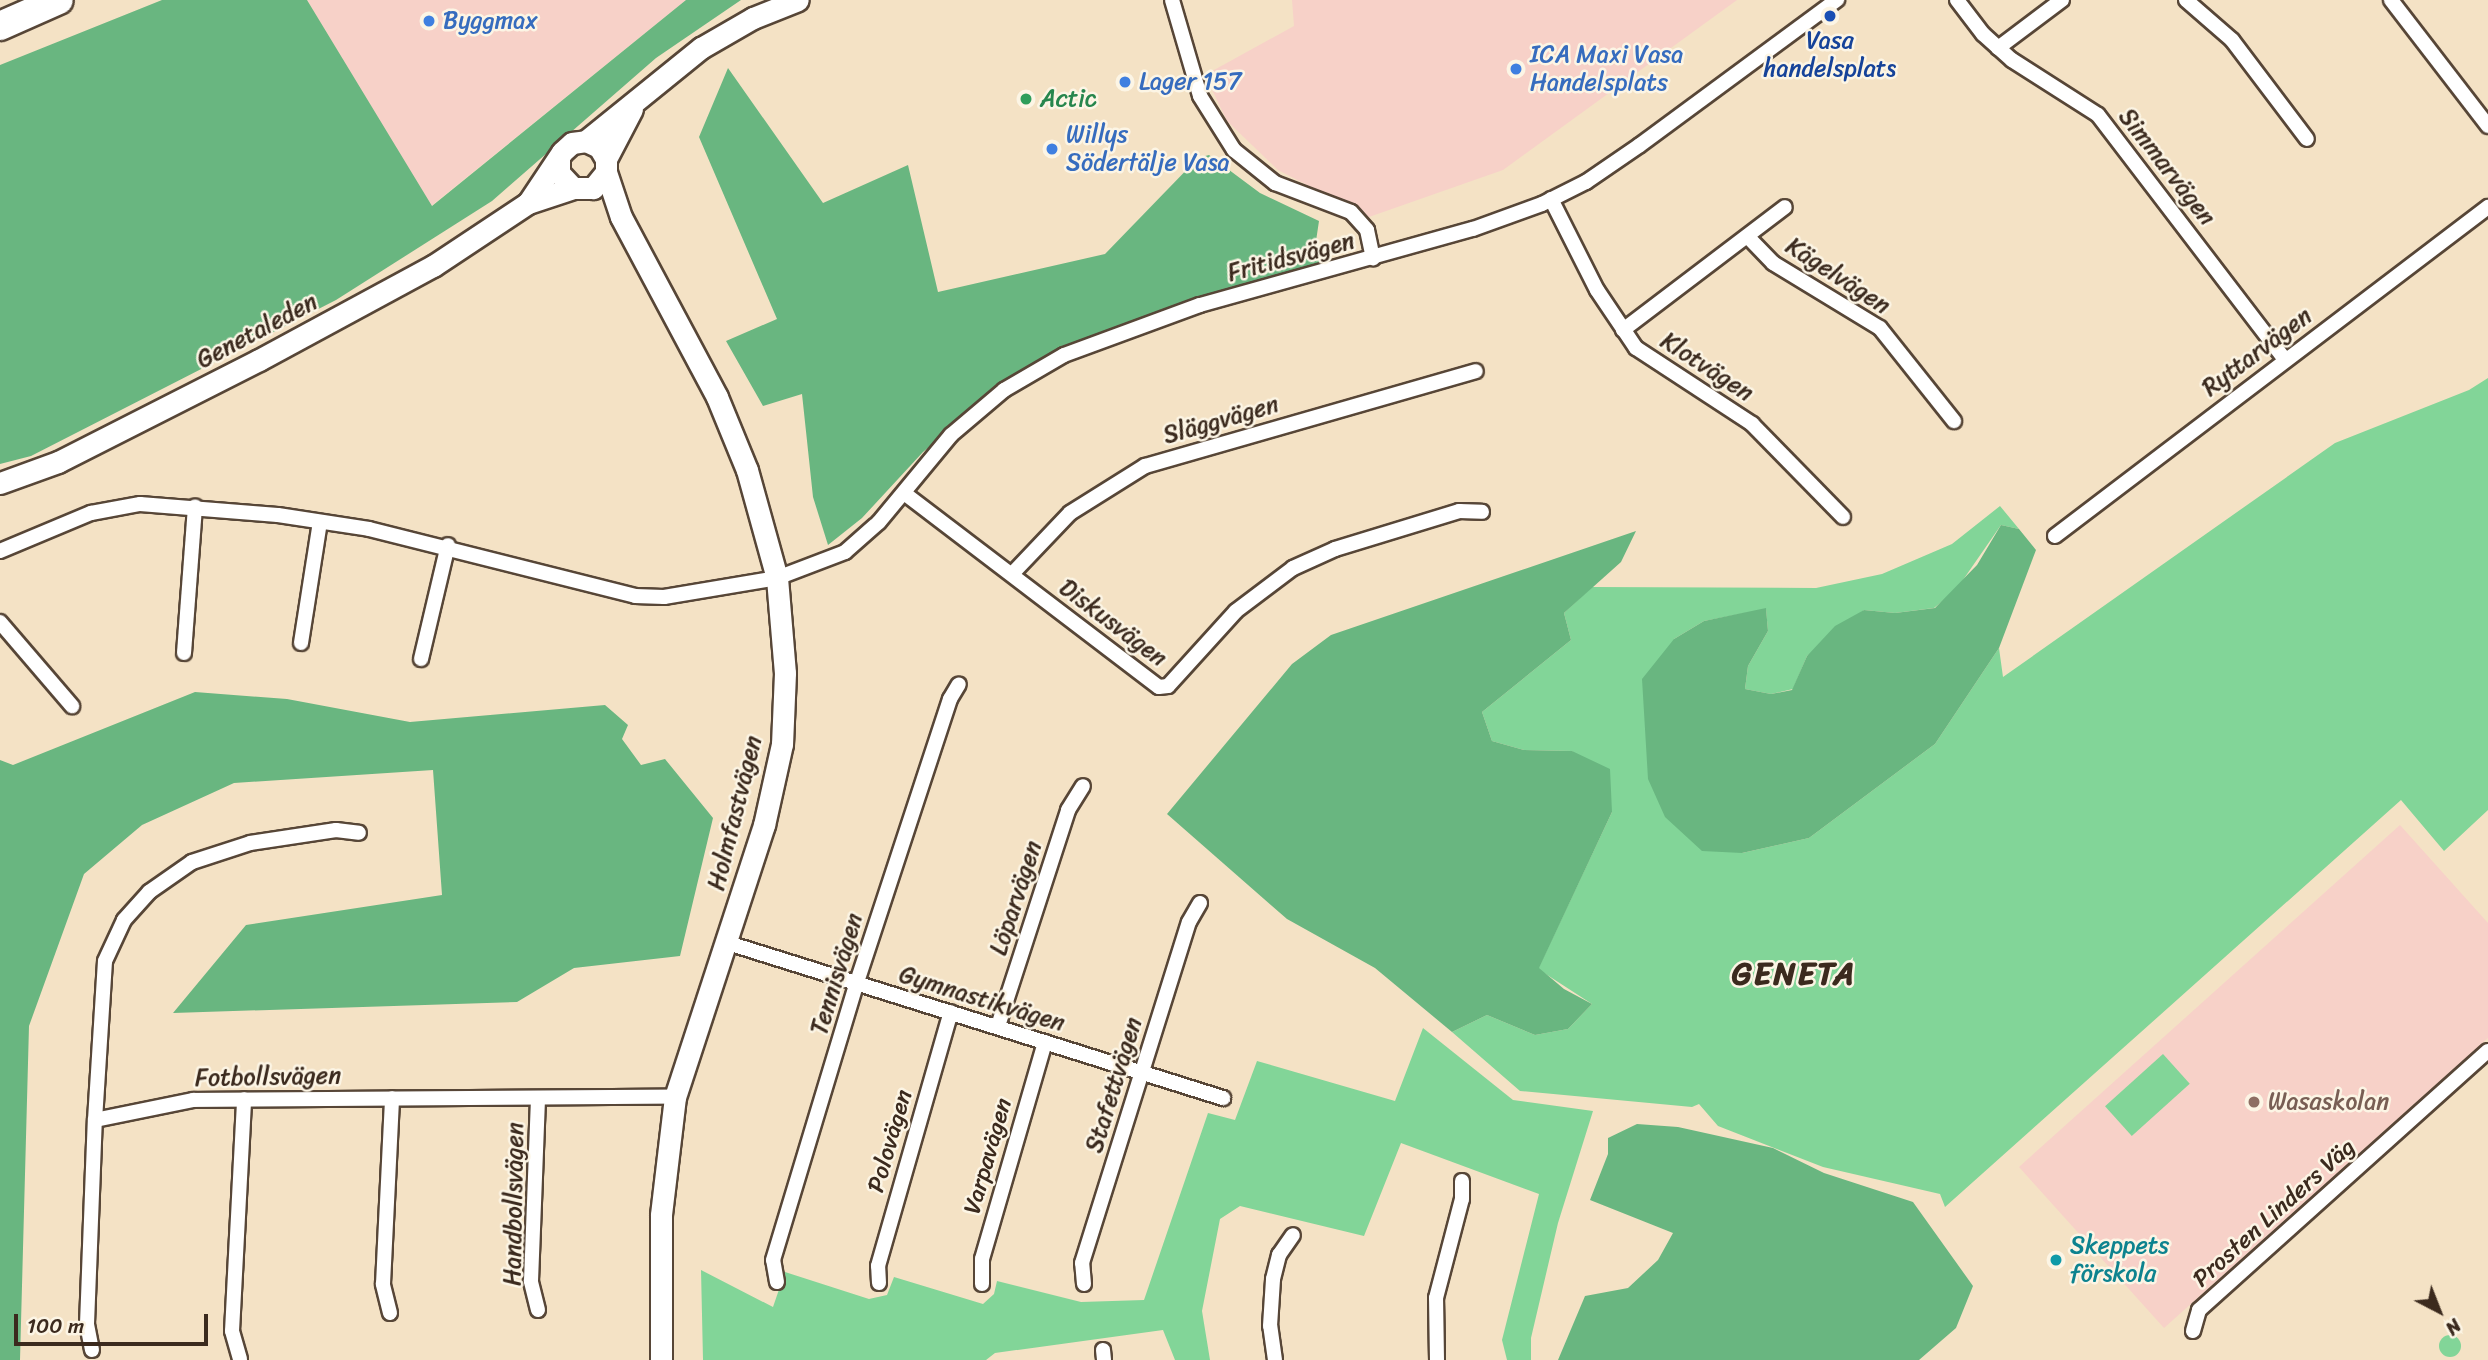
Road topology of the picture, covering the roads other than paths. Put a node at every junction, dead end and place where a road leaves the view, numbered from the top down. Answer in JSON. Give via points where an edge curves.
{"nodes":[{"id":1,"x":60,"y":0,"type":"edge"},
{"id":2,"x":798,"y":0,"type":"edge"},
{"id":3,"x":1172,"y":0,"type":"edge"},
{"id":4,"x":1837,"y":0,"type":"edge"},
{"id":5,"x":1957,"y":0,"type":"edge"},
{"id":6,"x":2062,"y":0,"type":"edge"},
{"id":7,"x":2186,"y":0,"type":"edge"},
{"id":8,"x":2391,"y":0,"type":"edge"},
{"id":9,"x":0,"y":26,"type":"edge"},
{"id":10,"x":1998,"y":48,"type":"junction"},
{"id":11,"x":635,"y":104,"type":"junction"},
{"id":12,"x":2488,"y":126,"type":"edge"},
{"id":13,"x":2307,"y":139,"type":"dead end"},
{"id":14,"x":586,"y":141,"type":"junction"},
{"id":15,"x":559,"y":159,"type":"junction"},
{"id":16,"x":606,"y":166,"type":"junction"},
{"id":17,"x":580,"y":189,"type":"junction"},
{"id":18,"x":1552,"y":199,"type":"junction"},
{"id":19,"x":528,"y":203,"type":"junction"},
{"id":20,"x":1785,"y":207,"type":"dead end"},
{"id":21,"x":2488,"y":207,"type":"edge"},
{"id":22,"x":621,"y":216,"type":"junction"},
{"id":23,"x":1748,"y":237,"type":"junction"},
{"id":24,"x":1373,"y":258,"type":"junction"},
{"id":25,"x":1623,"y":330,"type":"junction"},
{"id":26,"x":2284,"y":360,"type":"junction"},
{"id":27,"x":1476,"y":371,"type":"dead end"},
{"id":28,"x":1954,"y":421,"type":"dead end"},
{"id":29,"x":0,"y":484,"type":"edge"},
{"id":30,"x":904,"y":492,"type":"junction"},
{"id":31,"x":195,"y":506,"type":"junction"},
{"id":32,"x":1482,"y":512,"type":"dead end"},
{"id":33,"x":1843,"y":517,"type":"dead end"},
{"id":34,"x":320,"y":522,"type":"junction"},
{"id":35,"x":2055,"y":536,"type":"dead end"},
{"id":36,"x":448,"y":545,"type":"junction"},
{"id":37,"x":0,"y":551,"type":"edge"},
{"id":38,"x":1012,"y":574,"type":"junction"},
{"id":39,"x":777,"y":578,"type":"junction"},
{"id":40,"x":0,"y":622,"type":"edge"},
{"id":41,"x":301,"y":643,"type":"dead end"},
{"id":42,"x":184,"y":653,"type":"dead end"},
{"id":43,"x":421,"y":659,"type":"dead end"},
{"id":44,"x":959,"y":684,"type":"dead end"},
{"id":45,"x":72,"y":706,"type":"dead end"},
{"id":46,"x":1083,"y":786,"type":"dead end"},
{"id":47,"x":359,"y":833,"type":"dead end"},
{"id":48,"x":1200,"y":903,"type":"dead end"},
{"id":49,"x":728,"y":943,"type":"junction"},
{"id":50,"x":856,"y":985,"type":"junction"},
{"id":51,"x":951,"y":1012,"type":"junction"},
{"id":52,"x":998,"y":1026,"type":"junction"},
{"id":53,"x":1045,"y":1042,"type":"junction"},
{"id":54,"x":2488,"y":1051,"type":"edge"},
{"id":55,"x":1142,"y":1071,"type":"junction"},
{"id":56,"x":675,"y":1097,"type":"junction"},
{"id":57,"x":392,"y":1098,"type":"junction"},
{"id":58,"x":538,"y":1098,"type":"junction"},
{"id":59,"x":1223,"y":1098,"type":"dead end"},
{"id":60,"x":244,"y":1099,"type":"junction"},
{"id":61,"x":94,"y":1120,"type":"junction"},
{"id":62,"x":1462,"y":1181,"type":"dead end"},
{"id":63,"x":1293,"y":1235,"type":"dead end"},
{"id":64,"x":777,"y":1282,"type":"dead end"},
{"id":65,"x":879,"y":1283,"type":"dead end"},
{"id":66,"x":982,"y":1284,"type":"dead end"},
{"id":67,"x":1084,"y":1284,"type":"dead end"},
{"id":68,"x":538,"y":1310,"type":"dead end"},
{"id":69,"x":390,"y":1313,"type":"dead end"},
{"id":70,"x":2193,"y":1331,"type":"dead end"},
{"id":71,"x":92,"y":1350,"type":"dead end"},
{"id":72,"x":240,"y":1359,"type":"edge"},
{"id":73,"x":661,"y":1360,"type":"edge"},
{"id":74,"x":1275,"y":1360,"type":"edge"},
{"id":75,"x":1437,"y":1360,"type":"edge"}],
"edges":[{"from":1,"to":9,"type":"highway"},
{"from":2,"to":11,"type":"street","name":"Genetaleden","via":[[701,48]]},
{"from":3,"to":24,"type":"street","via":[[1200,96],[1234,150],[1275,183],[1351,212],[1367,230]]},
{"from":4,"to":18,"type":"street","name":"Fritidsvägen","via":[[1640,145]]},
{"from":5,"to":10,"type":"street","name":"Simmarvägen"},
{"from":6,"to":10,"type":"street"},
{"from":7,"to":13,"type":"street","via":[[2232,40]]},
{"from":8,"to":12,"type":"street"},
{"from":10,"to":26,"type":"street","name":"Simmarvägen","via":[[2098,115]]},
{"from":11,"to":14,"type":"street","name":"Genetaleden"},
{"from":11,"to":16,"type":"street","name":"Genetaleden"},
{"from":14,"to":15,"type":"street","name":"Genetaleden","via":[[572,143]]},
{"from":14,"to":16,"type":"street","via":[[599,147]]},
{"from":15,"to":17,"type":"street","via":[[562,179]]},
{"from":15,"to":19,"type":"street","name":"Genetaleden"},
{"from":16,"to":17,"type":"street","name":"Genetaleden","via":[[599,184]]},
{"from":16,"to":22,"type":"street","name":"Holmfastvägen"},
{"from":17,"to":19,"type":"street","name":"Genetaleden"},
{"from":17,"to":22,"type":"street","name":"Holmfastvägen"},
{"from":18,"to":24,"type":"street","name":"Fritidsvägen"},
{"from":18,"to":25,"type":"street","name":"Klotvägen"},
{"from":19,"to":29,"type":"street","name":"Genetaleden","via":[[433,267],[259,360],[58,462]]},
{"from":20,"to":23,"type":"street","name":"Kägelvägen"},
{"from":21,"to":26,"type":"street","name":"Ryttarvägen"},
{"from":22,"to":39,"type":"street","name":"Holmfastvägen","via":[[718,397],[747,470]]},
{"from":23,"to":25,"type":"street","name":"Kägelvägen"},
{"from":23,"to":28,"type":"street","name":"Kägelvägen","via":[[1773,263],[1880,328]]},
{"from":24,"to":30,"type":"street","name":"Fritidsvägen","via":[[1200,306],[1065,355],[1004,390],[959,428]]},
{"from":25,"to":33,"type":"street","name":"Klotvägen","via":[[1662,369],[1752,425]]},
{"from":26,"to":35,"type":"street","name":"Ryttarvägen"},
{"from":27,"to":38,"type":"street","name":"Släggvägen","via":[[1145,466],[1070,513]]},
{"from":30,"to":38,"type":"street","name":"Diskusvägen"},
{"from":30,"to":39,"type":"street","name":"Fritidsvägen","via":[[845,552]]},
{"from":31,"to":34,"type":"street","name":"Fritidsvägen"},
{"from":31,"to":37,"type":"street","name":"Fritidsvägen","via":[[120,506]]},
{"from":31,"to":42,"type":"street"},
{"from":32,"to":38,"type":"street","name":"Diskusvägen","via":[[1446,514],[1335,549],[1293,568],[1236,611],[1168,686],[1159,687],[1145,678]]},
{"from":34,"to":36,"type":"street","name":"Fritidsvägen"},
{"from":34,"to":41,"type":"street"},
{"from":36,"to":39,"type":"street","name":"Fritidsvägen","via":[[635,596],[664,597]]},
{"from":36,"to":43,"type":"street"},
{"from":39,"to":49,"type":"street","name":"Holmfastvägen","via":[[785,673],[782,744],[764,825]]},
{"from":40,"to":45,"type":"street"},
{"from":44,"to":50,"type":"street","name":"Tennisvägen","via":[[950,699]]},
{"from":46,"to":52,"type":"street","name":"Löparvägen","via":[[1068,810]]},
{"from":47,"to":61,"type":"street","via":[[336,830],[250,843],[192,862],[149,892],[124,920],[105,961]]},
{"from":48,"to":55,"type":"street","name":"Stafettvägen","via":[[1189,922]]},
{"from":49,"to":50,"type":"street","name":"Gymnastikvägen"},
{"from":49,"to":56,"type":"street","name":"Holmfastvägen"},
{"from":50,"to":51,"type":"street","name":"Gymnastikvägen"},
{"from":50,"to":64,"type":"street","name":"Tennisvägen","via":[[774,1260]]},
{"from":51,"to":52,"type":"street","name":"Gymnastikvägen"},
{"from":51,"to":65,"type":"street","name":"Polovägen","via":[[878,1266]]},
{"from":52,"to":53,"type":"street","name":"Gymnastikvägen"},
{"from":53,"to":55,"type":"street","name":"Gymnastikvägen"},
{"from":53,"to":66,"type":"street","name":"Varpavägen","via":[[982,1258]]},
{"from":54,"to":70,"type":"street","name":"Prosten Linders Väg","via":[[2199,1310]]},
{"from":55,"to":59,"type":"street","name":"Gymnastikvägen"},
{"from":55,"to":67,"type":"street","name":"Stafettvägen","via":[[1082,1263]]},
{"from":56,"to":58,"type":"street","name":"Fotbollsvägen"},
{"from":56,"to":73,"type":"street","name":"Holmfastvägen","via":[[661,1215]]},
{"from":57,"to":58,"type":"street","name":"Fotbollsvägen"},
{"from":57,"to":60,"type":"street","name":"Fotbollsvägen"},
{"from":57,"to":69,"type":"street","via":[[383,1283]]},
{"from":58,"to":68,"type":"street","name":"Handbollsvägen","via":[[531,1281]]},
{"from":60,"to":61,"type":"street","name":"Fotbollsvägen","via":[[193,1100]]},
{"from":60,"to":72,"type":"street","via":[[232,1331]]},
{"from":61,"to":71,"type":"street","via":[[87,1324]]},
{"from":62,"to":75,"type":"street","via":[[1462,1199],[1436,1298]]},
{"from":63,"to":74,"type":"street","via":[[1279,1255],[1273,1279],[1270,1326]]}]}
